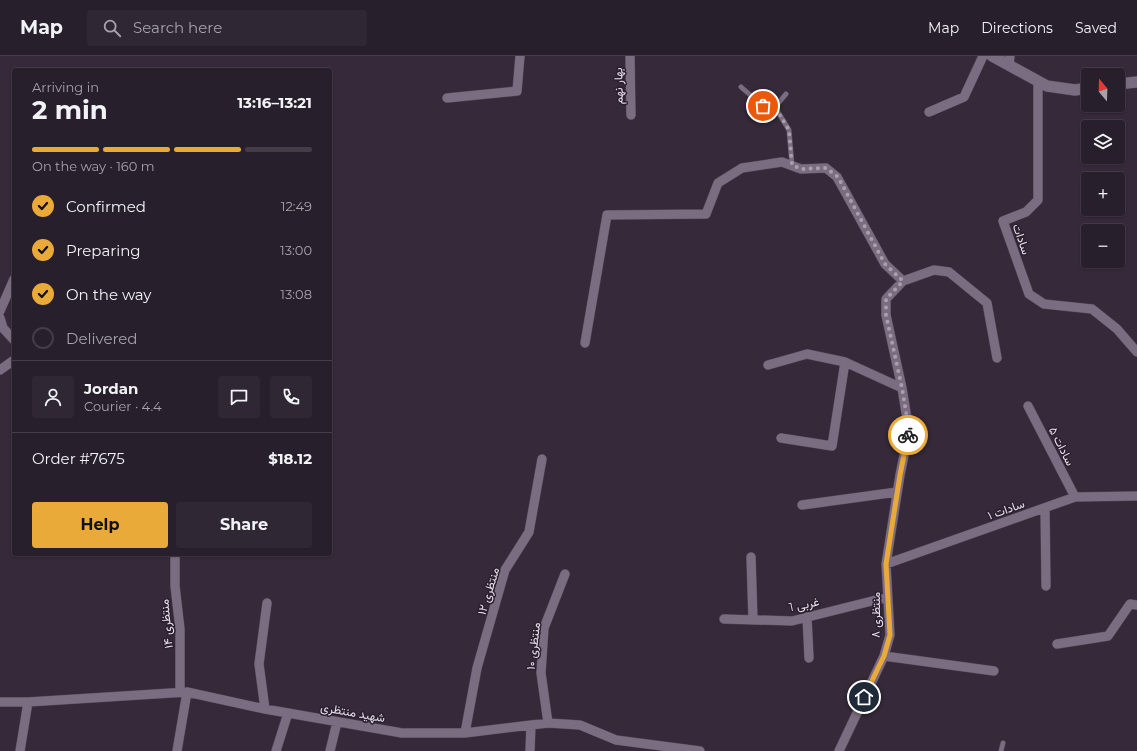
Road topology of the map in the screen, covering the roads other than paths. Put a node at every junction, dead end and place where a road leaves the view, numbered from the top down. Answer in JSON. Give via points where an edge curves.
{"nodes":[{"id":1,"x":520,"y":56,"type":"edge"},
{"id":2,"x":630,"y":56,"type":"edge"},
{"id":3,"x":983,"y":56,"type":"edge"},
{"id":4,"x":992,"y":56,"type":"edge"},
{"id":5,"x":1009,"y":60,"type":"edge"},
{"id":6,"x":1038,"y":81,"type":"junction"},
{"id":7,"x":1137,"y":82,"type":"edge"},
{"id":8,"x":1125,"y":83,"type":"edge"},
{"id":9,"x":741,"y":87,"type":"dead end"},
{"id":10,"x":1081,"y":89,"type":"edge"},
{"id":11,"x":786,"y":94,"type":"dead end"},
{"id":12,"x":447,"y":98,"type":"dead end"},
{"id":13,"x":775,"y":107,"type":"junction"},
{"id":14,"x":930,"y":112,"type":"dead end"},
{"id":15,"x":631,"y":115,"type":"dead end"},
{"id":16,"x":792,"y":165,"type":"junction"},
{"id":17,"x":903,"y":281,"type":"junction"},
{"id":18,"x":12,"y":284,"type":"edge"},
{"id":19,"x":0,"y":311,"type":"edge"},
{"id":20,"x":0,"y":318,"type":"edge"},
{"id":21,"x":12,"y":338,"type":"edge"},
{"id":22,"x":585,"y":342,"type":"dead end"},
{"id":23,"x":1137,"y":352,"type":"edge"},
{"id":24,"x":997,"y":358,"type":"dead end"},
{"id":25,"x":12,"y":361,"type":"edge"},
{"id":26,"x":845,"y":362,"type":"junction"},
{"id":27,"x":768,"y":366,"type":"dead end"},
{"id":28,"x":0,"y":370,"type":"edge"},
{"id":29,"x":902,"y":388,"type":"junction"},
{"id":30,"x":1028,"y":406,"type":"dead end"},
{"id":31,"x":781,"y":438,"type":"dead end"},
{"id":32,"x":542,"y":459,"type":"dead end"},
{"id":33,"x":897,"y":492,"type":"junction"},
{"id":34,"x":1137,"y":496,"type":"edge"},
{"id":35,"x":1075,"y":497,"type":"junction"},
{"id":36,"x":802,"y":505,"type":"dead end"},
{"id":37,"x":1046,"y":508,"type":"junction"},
{"id":38,"x":175,"y":556,"type":"edge"},
{"id":39,"x":751,"y":557,"type":"dead end"},
{"id":40,"x":886,"y":564,"type":"junction"},
{"id":41,"x":565,"y":574,"type":"dead end"},
{"id":42,"x":1046,"y":586,"type":"dead end"},
{"id":43,"x":888,"y":597,"type":"junction"},
{"id":44,"x":267,"y":603,"type":"dead end"},
{"id":45,"x":1137,"y":605,"type":"edge"},
{"id":46,"x":807,"y":617,"type":"junction"},
{"id":47,"x":724,"y":619,"type":"dead end"},
{"id":48,"x":753,"y":620,"type":"junction"},
{"id":49,"x":1057,"y":644,"type":"dead end"},
{"id":50,"x":884,"y":656,"type":"junction"},
{"id":51,"x":809,"y":658,"type":"dead end"},
{"id":52,"x":994,"y":671,"type":"dead end"},
{"id":53,"x":184,"y":692,"type":"junction"},
{"id":54,"x":0,"y":702,"type":"edge"},
{"id":55,"x":28,"y":702,"type":"junction"},
{"id":56,"x":265,"y":709,"type":"junction"},
{"id":57,"x":288,"y":713,"type":"junction"},
{"id":58,"x":337,"y":722,"type":"junction"},
{"id":59,"x":548,"y":723,"type":"junction"},
{"id":60,"x":531,"y":725,"type":"junction"},
{"id":61,"x":465,"y":733,"type":"junction"},
{"id":62,"x":1003,"y":743,"type":"dead end"},
{"id":63,"x":20,"y":751,"type":"edge"},
{"id":64,"x":177,"y":751,"type":"edge"},
{"id":65,"x":276,"y":751,"type":"edge"},
{"id":66,"x":330,"y":751,"type":"edge"},
{"id":67,"x":530,"y":751,"type":"edge"},
{"id":68,"x":700,"y":751,"type":"edge"},
{"id":69,"x":839,"y":751,"type":"edge"},
{"id":70,"x":1001,"y":751,"type":"edge"}],
"edges":[{"from":1,"to":12,"type":"street","via":[[517,91]]},
{"from":2,"to":15,"type":"street","name":"بهار نهم"},
{"from":3,"to":14,"type":"street","via":[[964,97]]},
{"from":4,"to":5,"type":"street"},
{"from":5,"to":6,"type":"street"},
{"from":6,"to":10,"type":"street","via":[[1047,86]]},
{"from":6,"to":23,"type":"street","name":"سادات","via":[[1038,200],[1026,212],[1003,221],[1029,294],[1044,304],[1092,309],[1117,329]]},
{"from":7,"to":8,"type":"street"},
{"from":9,"to":13,"type":"lane","via":[[763,106]]},
{"from":11,"to":13,"type":"lane"},
{"from":13,"to":16,"type":"lane","via":[[789,130]]},
{"from":16,"to":17,"type":"street","via":[[801,169],[826,168],[838,177],[885,264]]},
{"from":16,"to":22,"type":"street","via":[[782,162],[742,168],[718,183],[706,214],[607,215]]},
{"from":17,"to":24,"type":"street","via":[[934,270],[949,272],[986,303]]},
{"from":17,"to":29,"type":"street","name":"منتظری ۸","via":[[886,299],[886,315]]},
{"from":18,"to":19,"type":"street"},
{"from":20,"to":21,"type":"street","via":[[3,328]]},
{"from":25,"to":28,"type":"street"},
{"from":26,"to":27,"type":"street","via":[[806,354]]},
{"from":26,"to":29,"type":"street"},
{"from":26,"to":31,"type":"street","via":[[832,446]]},
{"from":29,"to":33,"type":"street","name":"منتظری ۸","via":[[909,430]]},
{"from":30,"to":35,"type":"street","name":"سادات ۵"},
{"from":32,"to":61,"type":"street","name":"منتظری ۱۲","via":[[529,532],[505,570],[477,668]]},
{"from":33,"to":36,"type":"street"},
{"from":33,"to":40,"type":"street","name":"منتظری ۸"},
{"from":34,"to":35,"type":"street","name":"سادات ۱"},
{"from":35,"to":37,"type":"street","name":"سادات ۱"},
{"from":37,"to":40,"type":"street","name":"سادات ۱"},
{"from":37,"to":42,"type":"street"},
{"from":38,"to":53,"type":"street","name":"منتظری ۱۴","via":[[174,586]]},
{"from":39,"to":48,"type":"street"},
{"from":40,"to":43,"type":"street","name":"منتظری ۸"},
{"from":41,"to":59,"type":"street","name":"منتظری ۱۰","via":[[544,628],[541,673]]},
{"from":43,"to":46,"type":"street","name":"غربی 1"},
{"from":43,"to":50,"type":"street","name":"منتظری ۸","via":[[890,635]]},
{"from":44,"to":56,"type":"street","via":[[259,664]]},
{"from":45,"to":49,"type":"street","via":[[1130,604],[1108,636]]},
{"from":46,"to":48,"type":"street","name":"غربی 1","via":[[792,620]]},
{"from":46,"to":51,"type":"street"},
{"from":47,"to":48,"type":"street","name":"غربی 1"},
{"from":50,"to":52,"type":"street"},
{"from":50,"to":69,"type":"street","name":"منتظری ۸"},
{"from":53,"to":55,"type":"street","name":"شهید منتظری"},
{"from":53,"to":56,"type":"street","name":"شهید منتظری"},
{"from":53,"to":64,"type":"street","name":"منتظری ۱۴"},
{"from":54,"to":55,"type":"street","name":"شهید منتظری"},
{"from":55,"to":63,"type":"street"},
{"from":56,"to":57,"type":"street","name":"شهید منتظری"},
{"from":57,"to":58,"type":"street","name":"شهید منتظری"},
{"from":57,"to":65,"type":"street"},
{"from":58,"to":61,"type":"street","name":"شهید منتظری","via":[[402,733]]},
{"from":58,"to":66,"type":"street"},
{"from":59,"to":60,"type":"street","name":"شهید منتظری"},
{"from":59,"to":68,"type":"street","name":"شهید منتظری","via":[[580,725],[616,740]]},
{"from":60,"to":61,"type":"street","name":"شهید منتظری"},
{"from":60,"to":67,"type":"street"},
{"from":62,"to":70,"type":"lane"}]}
